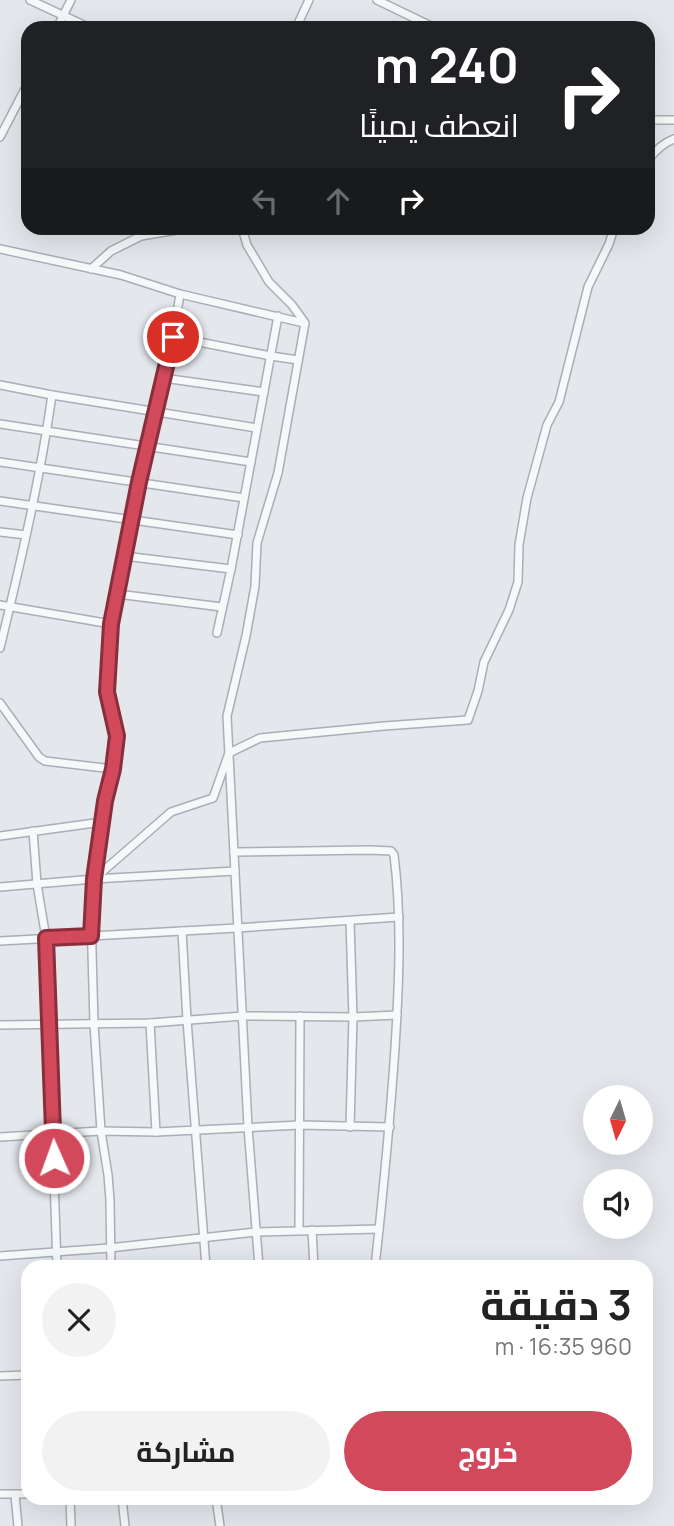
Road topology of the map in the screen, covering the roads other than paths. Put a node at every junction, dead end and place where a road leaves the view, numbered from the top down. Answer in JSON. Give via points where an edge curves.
{"nodes":[{"id":1,"x":30,"y":0,"type":"edge"},
{"id":2,"x":71,"y":0,"type":"edge"},
{"id":3,"x":309,"y":0,"type":"edge"},
{"id":4,"x":377,"y":0,"type":"edge"},
{"id":5,"x":63,"y":16,"type":"junction"},
{"id":6,"x":60,"y":21,"type":"edge"},
{"id":7,"x":74,"y":21,"type":"edge"},
{"id":8,"x":299,"y":21,"type":"edge"},
{"id":9,"x":420,"y":21,"type":"edge"},
{"id":10,"x":21,"y":96,"type":"edge"},
{"id":11,"x":655,"y":120,"type":"edge"},
{"id":12,"x":674,"y":120,"type":"edge"},
{"id":13,"x":0,"y":137,"type":"edge"},
{"id":14,"x":674,"y":139,"type":"edge"},
{"id":15,"x":655,"y":151,"type":"edge"},
{"id":16,"x":147,"y":235,"type":"edge"},
{"id":17,"x":244,"y":235,"type":"edge"},
{"id":18,"x":612,"y":235,"type":"edge"},
{"id":19,"x":0,"y":249,"type":"edge"},
{"id":20,"x":91,"y":269,"type":"junction"},
{"id":21,"x":180,"y":294,"type":"junction"},
{"id":22,"x":278,"y":316,"type":"junction"},
{"id":23,"x":304,"y":323,"type":"junction"},
{"id":24,"x":173,"y":337,"type":"junction"},
{"id":25,"x":271,"y":356,"type":"junction"},
{"id":26,"x":298,"y":360,"type":"junction"},
{"id":27,"x":163,"y":378,"type":"junction"},
{"id":28,"x":0,"y":385,"type":"edge"},
{"id":29,"x":264,"y":392,"type":"junction"},
{"id":30,"x":52,"y":396,"type":"junction"},
{"id":31,"x":156,"y":412,"type":"junction"},
{"id":32,"x":0,"y":424,"type":"edge"},
{"id":33,"x":257,"y":428,"type":"junction"},
{"id":34,"x":47,"y":431,"type":"junction"},
{"id":35,"x":146,"y":446,"type":"junction"},
{"id":36,"x":0,"y":462,"type":"edge"},
{"id":37,"x":251,"y":462,"type":"junction"},
{"id":38,"x":39,"y":468,"type":"junction"},
{"id":39,"x":139,"y":482,"type":"junction"},
{"id":40,"x":244,"y":498,"type":"junction"},
{"id":41,"x":0,"y":501,"type":"edge"},
{"id":42,"x":32,"y":505,"type":"junction"},
{"id":43,"x":131,"y":519,"type":"junction"},
{"id":44,"x":0,"y":532,"type":"edge"},
{"id":45,"x":26,"y":535,"type":"junction"},
{"id":46,"x":238,"y":535,"type":"junction"},
{"id":47,"x":124,"y":556,"type":"junction"},
{"id":48,"x":231,"y":569,"type":"junction"},
{"id":49,"x":117,"y":594,"type":"junction"},
{"id":50,"x":0,"y":605,"type":"edge"},
{"id":51,"x":10,"y":607,"type":"junction"},
{"id":52,"x":222,"y":607,"type":"junction"},
{"id":53,"x":111,"y":624,"type":"junction"},
{"id":54,"x":217,"y":633,"type":"dead end"},
{"id":55,"x":0,"y":648,"type":"edge"},
{"id":56,"x":0,"y":703,"type":"edge"},
{"id":57,"x":229,"y":753,"type":"junction"},
{"id":58,"x":113,"y":769,"type":"junction"},
{"id":59,"x":102,"y":822,"type":"junction"},
{"id":60,"x":33,"y":831,"type":"junction"},
{"id":61,"x":0,"y":836,"type":"edge"},
{"id":62,"x":234,"y":852,"type":"junction"},
{"id":63,"x":235,"y":871,"type":"junction"},
{"id":64,"x":94,"y":879,"type":"junction"},
{"id":65,"x":37,"y":884,"type":"junction"},
{"id":66,"x":0,"y":887,"type":"edge"},
{"id":67,"x":400,"y":918,"type":"junction"},
{"id":68,"x":350,"y":921,"type":"junction"},
{"id":69,"x":237,"y":928,"type":"junction"},
{"id":70,"x":182,"y":931,"type":"junction"},
{"id":71,"x":91,"y":936,"type":"junction"},
{"id":72,"x":46,"y":938,"type":"junction"},
{"id":73,"x":0,"y":940,"type":"edge"},
{"id":74,"x":397,"y":1015,"type":"junction"},
{"id":75,"x":243,"y":1016,"type":"junction"},
{"id":76,"x":300,"y":1016,"type":"junction"},
{"id":77,"x":353,"y":1017,"type":"junction"},
{"id":78,"x":187,"y":1020,"type":"junction"},
{"id":79,"x":150,"y":1023,"type":"junction"},
{"id":80,"x":94,"y":1024,"type":"junction"},
{"id":81,"x":49,"y":1025,"type":"junction"},
{"id":82,"x":0,"y":1026,"type":"edge"},
{"id":83,"x":300,"y":1125,"type":"junction"},
{"id":84,"x":248,"y":1127,"type":"junction"},
{"id":85,"x":350,"y":1127,"type":"junction"},
{"id":86,"x":390,"y":1127,"type":"junction"},
{"id":87,"x":196,"y":1129,"type":"junction"},
{"id":88,"x":101,"y":1131,"type":"junction"},
{"id":89,"x":156,"y":1132,"type":"junction"},
{"id":90,"x":53,"y":1134,"type":"junction"},
{"id":91,"x":0,"y":1137,"type":"edge"},
{"id":92,"x":379,"y":1229,"type":"junction"},
{"id":93,"x":299,"y":1230,"type":"junction"},
{"id":94,"x":312,"y":1230,"type":"junction"},
{"id":95,"x":256,"y":1232,"type":"junction"},
{"id":96,"x":204,"y":1237,"type":"junction"},
{"id":97,"x":109,"y":1248,"type":"junction"},
{"id":98,"x":56,"y":1253,"type":"junction"},
{"id":99,"x":0,"y":1256,"type":"edge"},
{"id":100,"x":56,"y":1260,"type":"edge"},
{"id":101,"x":110,"y":1260,"type":"edge"},
{"id":102,"x":206,"y":1260,"type":"edge"},
{"id":103,"x":258,"y":1260,"type":"edge"},
{"id":104,"x":314,"y":1260,"type":"edge"},
{"id":105,"x":376,"y":1260,"type":"edge"},
{"id":106,"x":21,"y":1376,"type":"edge"},
{"id":107,"x":0,"y":1377,"type":"edge"},
{"id":108,"x":0,"y":1494,"type":"edge"},
{"id":109,"x":15,"y":1495,"type":"junction"},
{"id":110,"x":21,"y":1495,"type":"edge"},
{"id":111,"x":70,"y":1505,"type":"edge"},
{"id":112,"x":123,"y":1505,"type":"edge"},
{"id":113,"x":217,"y":1505,"type":"edge"},
{"id":114,"x":18,"y":1526,"type":"edge"},
{"id":115,"x":71,"y":1526,"type":"edge"},
{"id":116,"x":125,"y":1526,"type":"edge"},
{"id":117,"x":220,"y":1526,"type":"edge"}],
"edges":[{"from":1,"to":5,"type":"street"},
{"from":2,"to":5,"type":"street"},
{"from":3,"to":8,"type":"street"},
{"from":4,"to":9,"type":"street"},
{"from":5,"to":6,"type":"street"},
{"from":5,"to":7,"type":"street"},
{"from":10,"to":13,"type":"street"},
{"from":11,"to":12,"type":"street"},
{"from":14,"to":15,"type":"street"},
{"from":16,"to":20,"type":"street","via":[[111,251]]},
{"from":17,"to":23,"type":"street","via":[[269,282]]},
{"from":18,"to":57,"type":"street","via":[[588,288],[559,402],[547,425],[525,510],[518,582],[485,662],[468,720],[272,736]]},
{"from":19,"to":20,"type":"street"},
{"from":20,"to":21,"type":"street"},
{"from":21,"to":22,"type":"street"},
{"from":21,"to":24,"type":"street"},
{"from":22,"to":23,"type":"street"},
{"from":22,"to":25,"type":"street"},
{"from":23,"to":26,"type":"street"},
{"from":24,"to":25,"type":"street"},
{"from":24,"to":27,"type":"street"},
{"from":25,"to":26,"type":"street"},
{"from":25,"to":29,"type":"street"},
{"from":26,"to":57,"type":"street","via":[[278,473],[257,543],[255,586],[227,716]]},
{"from":27,"to":29,"type":"street"},
{"from":27,"to":31,"type":"street"},
{"from":28,"to":30,"type":"street"},
{"from":29,"to":33,"type":"street"},
{"from":30,"to":31,"type":"street"},
{"from":30,"to":34,"type":"street"},
{"from":31,"to":33,"type":"street"},
{"from":31,"to":35,"type":"street"},
{"from":32,"to":34,"type":"street"},
{"from":33,"to":37,"type":"street"},
{"from":34,"to":35,"type":"street"},
{"from":34,"to":38,"type":"street"},
{"from":35,"to":37,"type":"street"},
{"from":35,"to":39,"type":"street"},
{"from":36,"to":38,"type":"street"},
{"from":37,"to":40,"type":"street"},
{"from":38,"to":39,"type":"street"},
{"from":38,"to":42,"type":"street"},
{"from":39,"to":40,"type":"street"},
{"from":39,"to":43,"type":"street"},
{"from":40,"to":46,"type":"street"},
{"from":41,"to":42,"type":"street"},
{"from":42,"to":43,"type":"street"},
{"from":42,"to":45,"type":"street"},
{"from":43,"to":46,"type":"street"},
{"from":43,"to":47,"type":"street"},
{"from":44,"to":45,"type":"street"},
{"from":45,"to":51,"type":"street"},
{"from":46,"to":48,"type":"street"},
{"from":47,"to":48,"type":"street"},
{"from":47,"to":49,"type":"street"},
{"from":48,"to":52,"type":"street"},
{"from":49,"to":52,"type":"street"},
{"from":49,"to":53,"type":"street"},
{"from":50,"to":51,"type":"street"},
{"from":51,"to":53,"type":"street"},
{"from":51,"to":55,"type":"street"},
{"from":52,"to":54,"type":"street"},
{"from":53,"to":58,"type":"street","via":[[107,692],[117,736]]},
{"from":56,"to":58,"type":"street","via":[[39,757]]},
{"from":57,"to":62,"type":"street"},
{"from":57,"to":64,"type":"street","via":[[213,798],[171,812]]},
{"from":58,"to":59,"type":"street"},
{"from":59,"to":60,"type":"street"},
{"from":59,"to":64,"type":"street"},
{"from":60,"to":61,"type":"street"},
{"from":60,"to":65,"type":"street"},
{"from":62,"to":63,"type":"street"},
{"from":62,"to":67,"type":"street","via":[[391,851]]},
{"from":63,"to":64,"type":"street"},
{"from":63,"to":69,"type":"street"},
{"from":64,"to":65,"type":"street"},
{"from":64,"to":71,"type":"street"},
{"from":65,"to":66,"type":"street"},
{"from":65,"to":72,"type":"street"},
{"from":67,"to":68,"type":"street"},
{"from":67,"to":74,"type":"street"},
{"from":68,"to":69,"type":"street"},
{"from":68,"to":77,"type":"street"},
{"from":69,"to":70,"type":"street"},
{"from":69,"to":75,"type":"street"},
{"from":70,"to":71,"type":"street"},
{"from":70,"to":78,"type":"street"},
{"from":71,"to":72,"type":"street"},
{"from":71,"to":80,"type":"street"},
{"from":72,"to":73,"type":"street"},
{"from":72,"to":81,"type":"street"},
{"from":74,"to":77,"type":"street"},
{"from":74,"to":86,"type":"street"},
{"from":75,"to":76,"type":"street"},
{"from":75,"to":78,"type":"street"},
{"from":75,"to":84,"type":"street"},
{"from":76,"to":77,"type":"street"},
{"from":76,"to":83,"type":"street"},
{"from":77,"to":85,"type":"street"},
{"from":78,"to":79,"type":"street"},
{"from":78,"to":87,"type":"street"},
{"from":79,"to":80,"type":"street"},
{"from":79,"to":89,"type":"street"},
{"from":80,"to":81,"type":"street"},
{"from":80,"to":88,"type":"street"},
{"from":81,"to":82,"type":"street"},
{"from":81,"to":90,"type":"street"},
{"from":83,"to":84,"type":"street"},
{"from":83,"to":85,"type":"street"},
{"from":83,"to":93,"type":"street"},
{"from":84,"to":87,"type":"street"},
{"from":84,"to":95,"type":"street"},
{"from":85,"to":86,"type":"street"},
{"from":86,"to":92,"type":"street"},
{"from":87,"to":89,"type":"street"},
{"from":87,"to":96,"type":"street"},
{"from":88,"to":89,"type":"street"},
{"from":88,"to":90,"type":"street"},
{"from":88,"to":97,"type":"street","via":[[109,1187]]},
{"from":90,"to":91,"type":"street"},
{"from":90,"to":98,"type":"street"},
{"from":92,"to":94,"type":"street"},
{"from":92,"to":105,"type":"street"},
{"from":93,"to":94,"type":"street"},
{"from":93,"to":95,"type":"street"},
{"from":94,"to":104,"type":"street"},
{"from":95,"to":96,"type":"street"},
{"from":95,"to":103,"type":"street"},
{"from":96,"to":97,"type":"street"},
{"from":96,"to":102,"type":"street"},
{"from":97,"to":98,"type":"street"},
{"from":97,"to":101,"type":"street"},
{"from":98,"to":99,"type":"street"},
{"from":98,"to":100,"type":"street"},
{"from":106,"to":107,"type":"street"},
{"from":108,"to":109,"type":"street"},
{"from":109,"to":110,"type":"street"},
{"from":109,"to":114,"type":"street"},
{"from":111,"to":115,"type":"street"},
{"from":112,"to":116,"type":"street"},
{"from":113,"to":117,"type":"street"}]}
